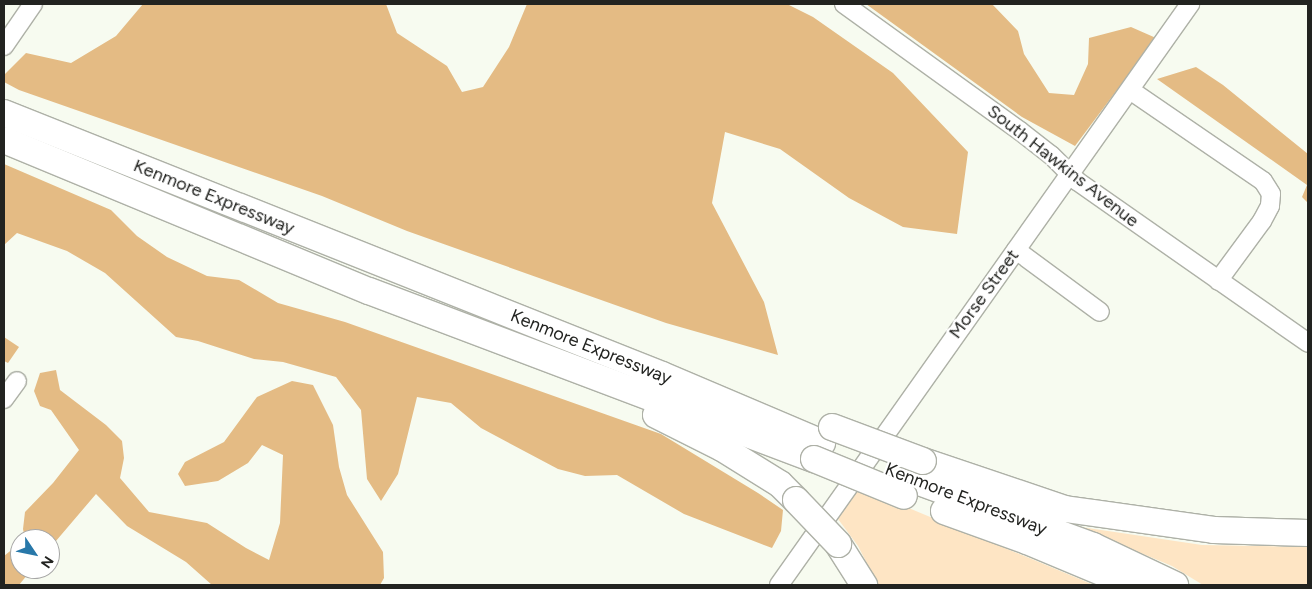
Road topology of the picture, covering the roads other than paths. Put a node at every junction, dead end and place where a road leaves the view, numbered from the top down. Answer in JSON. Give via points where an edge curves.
{"nodes":[{"id":1,"x":33,"y":4,"type":"edge"},
{"id":2,"x":844,"y":4,"type":"edge"},
{"id":3,"x":1190,"y":4,"type":"edge"},
{"id":4,"x":4,"y":46,"type":"edge"},
{"id":5,"x":1130,"y":90,"type":"junction"},
{"id":6,"x":4,"y":113,"type":"edge"},
{"id":7,"x":4,"y":140,"type":"edge"},
{"id":8,"x":1070,"y":174,"type":"junction"},
{"id":9,"x":1016,"y":250,"type":"junction"},
{"id":10,"x":1218,"y":281,"type":"junction"},
{"id":11,"x":1100,"y":312,"type":"dead end"},
{"id":12,"x":1308,"y":343,"type":"edge"},
{"id":13,"x":542,"y":356,"type":"junction"},
{"id":14,"x":17,"y":381,"type":"dead end"},
{"id":15,"x":4,"y":399,"type":"edge"},
{"id":16,"x":823,"y":443,"type":"junction"},
{"id":17,"x":912,"y":479,"type":"junction"},
{"id":18,"x":1308,"y":533,"type":"edge"},
{"id":19,"x":779,"y":585,"type":"edge"},
{"id":20,"x":864,"y":585,"type":"edge"},
{"id":21,"x":1132,"y":585,"type":"edge"},
{"id":22,"x":1175,"y":585,"type":"edge"}],
"edges":[{"from":1,"to":4,"type":"street"},
{"from":2,"to":8,"type":"street","name":"South Hawkins Avenue","via":[[1020,131]]},
{"from":3,"to":5,"type":"street","name":"Morse Street"},
{"from":5,"to":8,"type":"street","name":"Morse Street"},
{"from":5,"to":10,"type":"street","via":[[1264,181],[1271,194],[1270,206],[1262,221]]},
{"from":6,"to":16,"type":"highway","name":"Kenmore Expressway","via":[[444,288],[608,344]]},
{"from":7,"to":13,"type":"highway","name":"Kenmore Expressway","via":[[369,291]]},
{"from":8,"to":9,"type":"street","name":"Morse Street"},
{"from":8,"to":10,"type":"street","name":"South Hawkins Avenue"},
{"from":9,"to":11,"type":"street"},
{"from":9,"to":19,"type":"street","name":"Morse Street"},
{"from":10,"to":12,"type":"street","name":"South Hawkins Avenue"},
{"from":13,"to":16,"type":"highway"},
{"from":13,"to":20,"type":"highway","bridge":true,"via":[[722,448],[780,484],[838,544]]},
{"from":14,"to":15,"type":"street"},
{"from":16,"to":17,"type":"highway","bridge":true},
{"from":16,"to":17,"type":"highway","bridge":true},
{"from":17,"to":18,"type":"highway","via":[[1065,509],[1214,530]]},
{"from":17,"to":21,"type":"highway","via":[[1027,542]]},
{"from":17,"to":22,"type":"highway","name":"Kenmore Expressway","via":[[1093,546]]}]}
